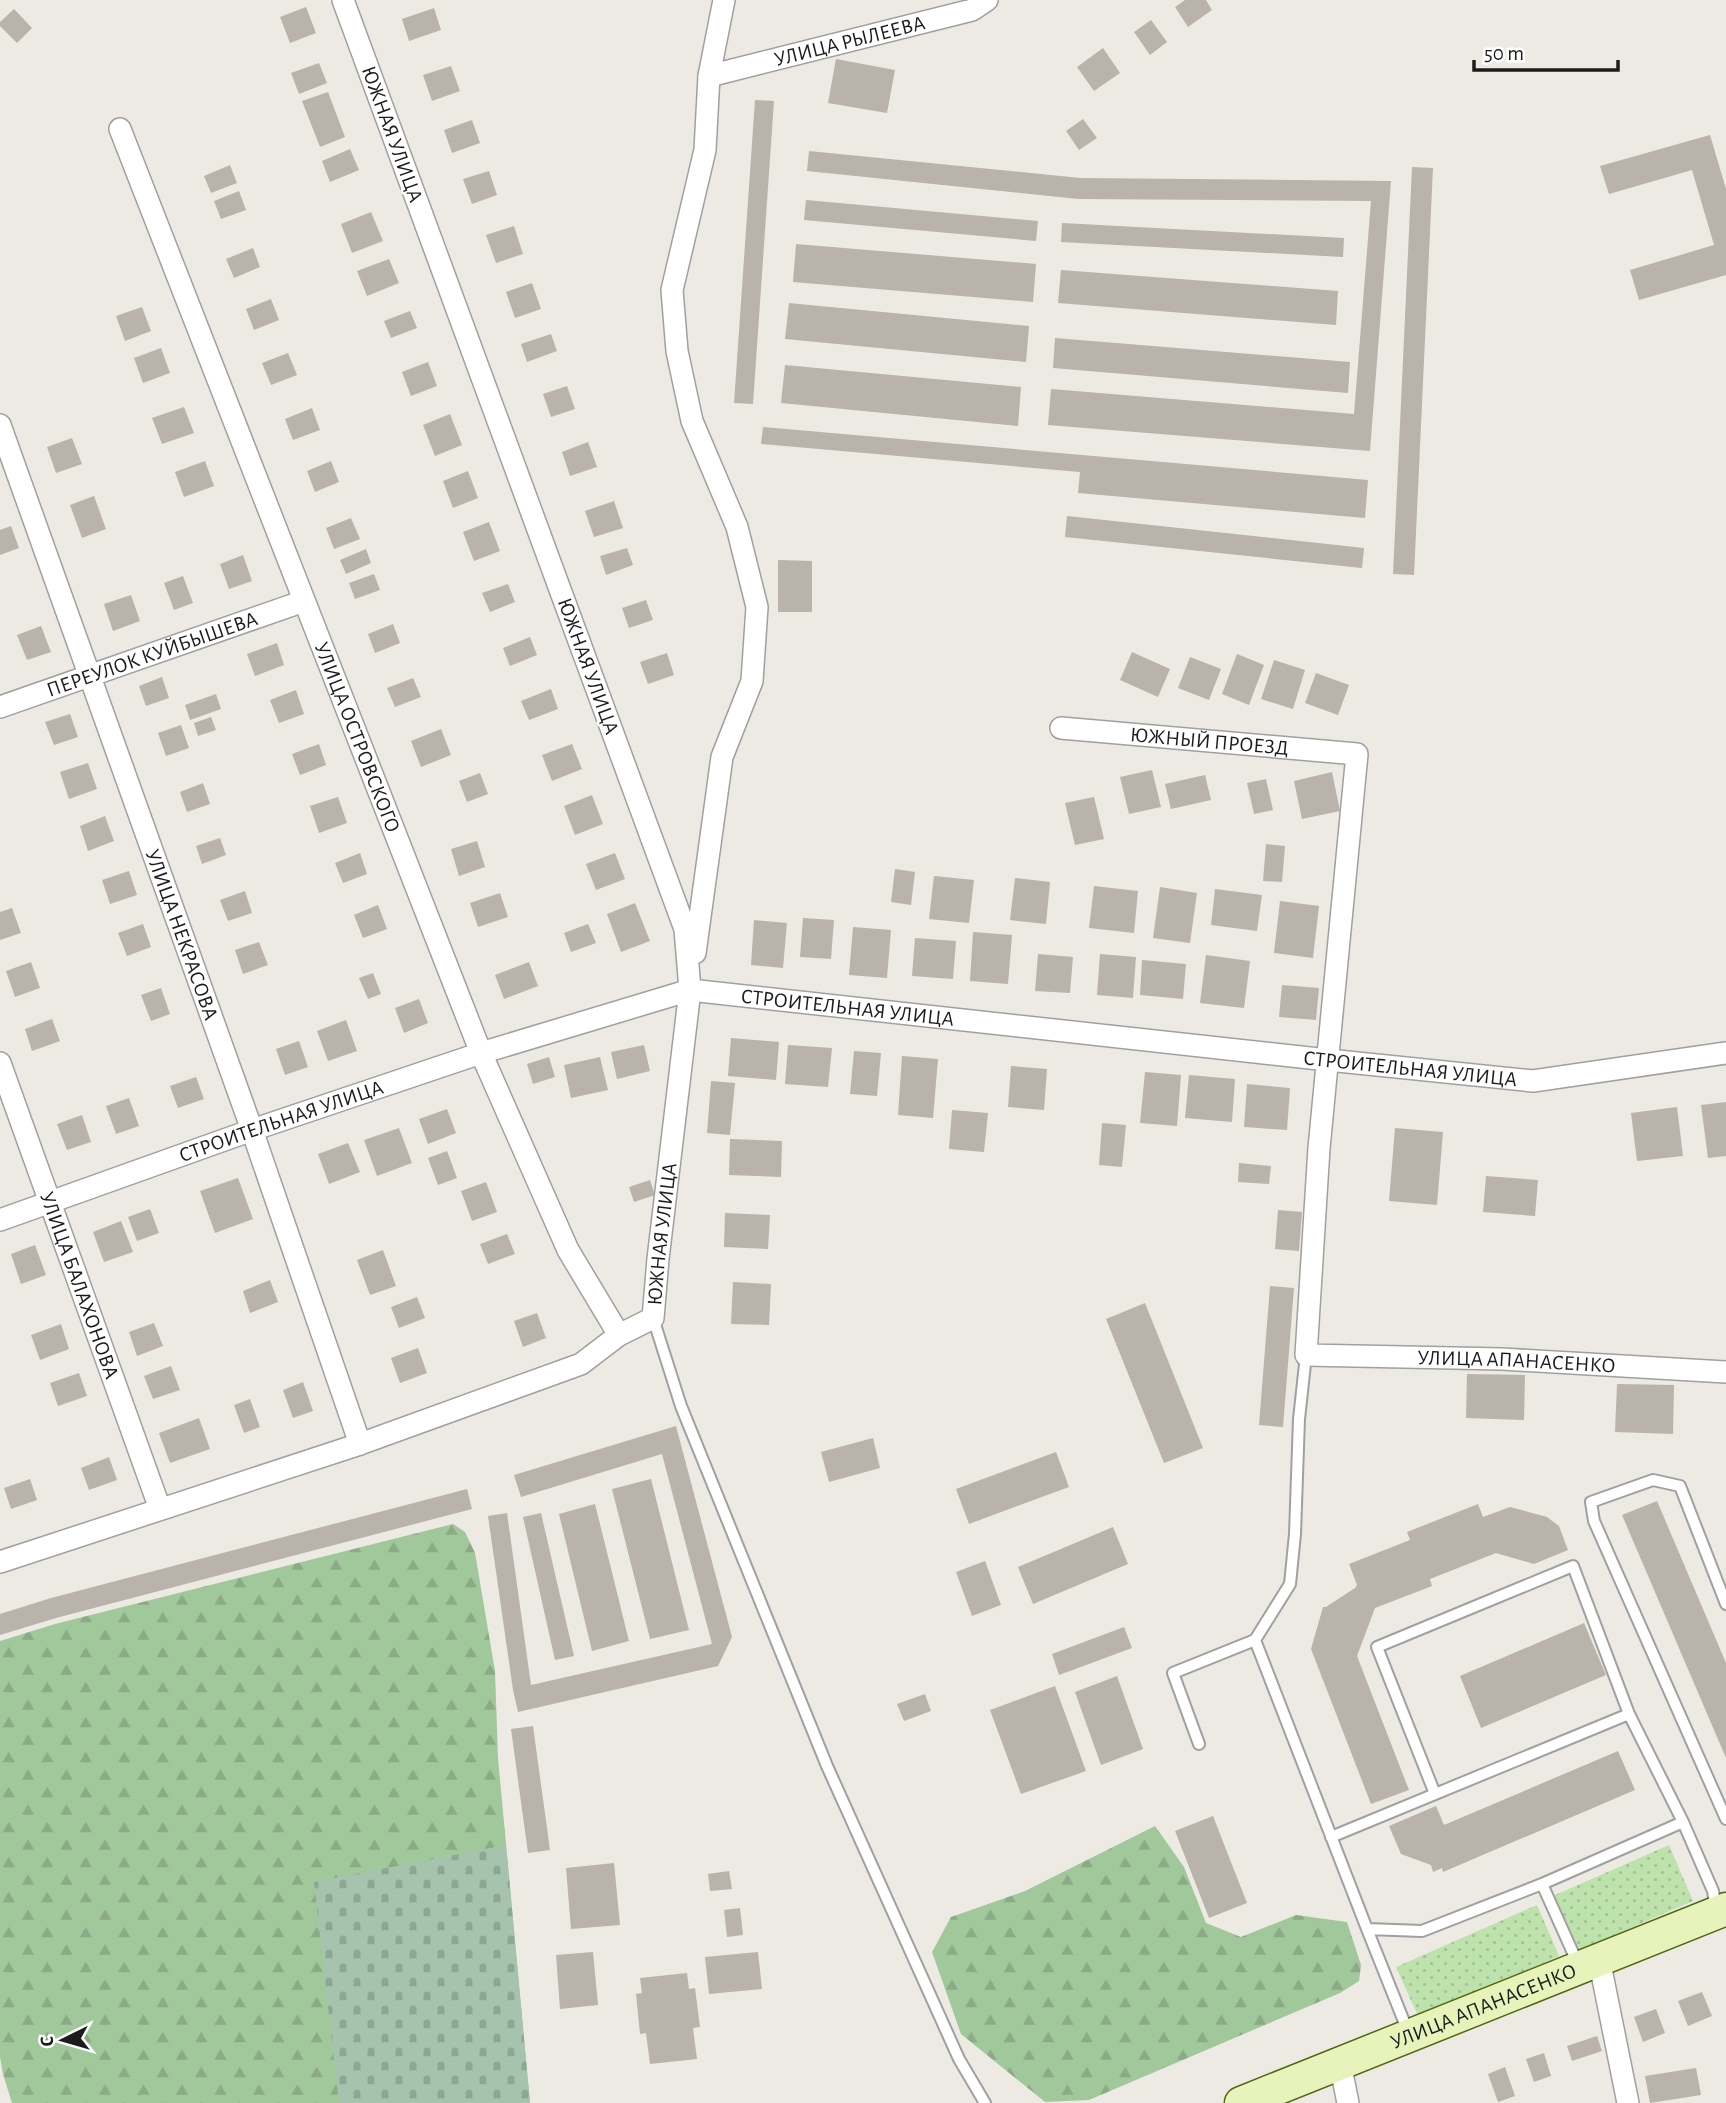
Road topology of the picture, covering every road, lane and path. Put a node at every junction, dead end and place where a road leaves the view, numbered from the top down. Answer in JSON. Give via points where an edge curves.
{"nodes":[{"id":1,"x":342,"y":0,"type":"edge"},
{"id":2,"x":724,"y":0,"type":"edge"},
{"id":3,"x":987,"y":0,"type":"edge"},
{"id":4,"x":709,"y":76,"type":"junction"},
{"id":5,"x":120,"y":130,"type":"dead end"},
{"id":6,"x":0,"y":425,"type":"edge"},
{"id":7,"x":304,"y":601,"type":"junction"},
{"id":8,"x":89,"y":675,"type":"junction"},
{"id":9,"x":0,"y":707,"type":"edge"},
{"id":10,"x":1061,"y":728,"type":"dead end"},
{"id":11,"x":690,"y":989,"type":"junction"},
{"id":12,"x":481,"y":1053,"type":"junction"},
{"id":13,"x":1726,"y":1053,"type":"edge"},
{"id":14,"x":1328,"y":1060,"type":"junction"},
{"id":15,"x":0,"y":1063,"type":"edge"},
{"id":16,"x":252,"y":1130,"type":"junction"},
{"id":17,"x":50,"y":1203,"type":"junction"},
{"id":18,"x":0,"y":1220,"type":"edge"},
{"id":19,"x":653,"y":1318,"type":"junction"},
{"id":20,"x":619,"y":1335,"type":"junction"},
{"id":21,"x":1306,"y":1355,"type":"junction"},
{"id":22,"x":1726,"y":1372,"type":"edge"},
{"id":23,"x":360,"y":1444,"type":"junction"},
{"id":24,"x":160,"y":1509,"type":"junction"},
{"id":25,"x":0,"y":1562,"type":"edge"},
{"id":26,"x":1726,"y":1604,"type":"edge"},
{"id":27,"x":1255,"y":1640,"type":"junction"},
{"id":28,"x":1629,"y":1714,"type":"junction"},
{"id":29,"x":1199,"y":1744,"type":"dead end"},
{"id":30,"x":1435,"y":1794,"type":"junction"},
{"id":31,"x":1726,"y":1819,"type":"edge"},
{"id":32,"x":1683,"y":1822,"type":"junction"},
{"id":33,"x":1331,"y":1837,"type":"junction"},
{"id":34,"x":1542,"y":1884,"type":"junction"},
{"id":35,"x":1721,"y":1911,"type":"edge"},
{"id":36,"x":1367,"y":1929,"type":"junction"},
{"id":37,"x":1590,"y":1963,"type":"junction"},
{"id":38,"x":1409,"y":2035,"type":"junction"},
{"id":39,"x":1340,"y":2063,"type":"junction"},
{"id":40,"x":985,"y":2103,"type":"edge"},
{"id":41,"x":1241,"y":2103,"type":"edge"},
{"id":42,"x":1348,"y":2103,"type":"edge"},
{"id":43,"x":1628,"y":2103,"type":"edge"}],
"edges":[{"from":1,"to":11,"type":"street","name":"ЮЖНАЯ УЛИЦА","via":[[685,929]]},
{"from":2,"to":4,"type":"street"},
{"from":3,"to":4,"type":"street","name":"УЛИЦА РЫЛЕЕВА","via":[[972,10]]},
{"from":4,"to":11,"type":"street","via":[[705,150],[672,290],[677,351],[692,421],[737,527],[757,607],[752,681],[722,757]]},
{"from":5,"to":7,"type":"street","name":"УЛИЦА ОСТРОВСКОГО"},
{"from":6,"to":8,"type":"street","name":"УЛИЦА НЕКРАСОВА"},
{"from":7,"to":8,"type":"street","name":"ПЕРЕУЛОК КУЙБЫШЕВА"},
{"from":7,"to":12,"type":"street","name":"УЛИЦА ОСТРОВСКОГО"},
{"from":8,"to":9,"type":"street","name":"ПЕРЕУЛОК КУЙБЫШЕВА"},
{"from":8,"to":16,"type":"street","name":"УЛИЦА НЕКРАСОВА"},
{"from":10,"to":14,"type":"street","name":"ЮЖНЫЙ ПРОЕЗД","via":[[1357,754]]},
{"from":11,"to":12,"type":"street","name":"СТРОИТЕЛЬНАЯ УЛИЦА"},
{"from":11,"to":14,"type":"street","name":"СТРОИТЕЛЬНАЯ УЛИЦА"},
{"from":11,"to":19,"type":"street","name":"ЮЖНАЯ УЛИЦА"},
{"from":12,"to":16,"type":"street","name":"СТРОИТЕЛЬНАЯ УЛИЦА"},
{"from":12,"to":20,"type":"street","name":"УЛИЦА ОСТРОВСКОГО","via":[[568,1250]]},
{"from":13,"to":14,"type":"street","name":"СТРОИТЕЛЬНАЯ УЛИЦА","via":[[1533,1081]]},
{"from":14,"to":21,"type":"street"},
{"from":15,"to":17,"type":"street","name":"УЛИЦА БАЛАХОНОВА"},
{"from":16,"to":17,"type":"street","name":"СТРОИТЕЛЬНАЯ УЛИЦА"},
{"from":16,"to":23,"type":"street","name":"УЛИЦА НЕКРАСОВА"},
{"from":17,"to":18,"type":"street","name":"СТРОИТЕЛЬНАЯ УЛИЦА"},
{"from":17,"to":24,"type":"street","name":"УЛИЦА БАЛАХОНОВА"},
{"from":19,"to":20,"type":"street","name":"ЮЖНАЯ УЛИЦА"},
{"from":19,"to":40,"type":"lane","via":[[681,1406],[827,1766],[959,2059]]},
{"from":20,"to":23,"type":"street","name":"ЮЖНАЯ УЛИЦА","via":[[581,1364]]},
{"from":21,"to":22,"type":"street","name":"УЛИЦА АПАНАСЕНКО","via":[[1502,1359]]},
{"from":21,"to":27,"type":"lane","via":[[1290,1584]]},
{"from":23,"to":24,"type":"street","name":"ЮЖНАЯ УЛИЦА"},
{"from":24,"to":25,"type":"street","name":"ЮЖНАЯ УЛИЦА"},
{"from":26,"to":31,"type":"lane","via":[[1680,1486],[1653,1480],[1591,1502],[1594,1521]]},
{"from":27,"to":29,"type":"lane","via":[[1173,1673]]},
{"from":27,"to":33,"type":"lane"},
{"from":28,"to":30,"type":"lane"},
{"from":28,"to":30,"type":"lane","via":[[1573,1566],[1377,1647]]},
{"from":28,"to":32,"type":"lane"},
{"from":30,"to":33,"type":"lane"},
{"from":32,"to":34,"type":"lane"},
{"from":32,"to":35,"type":"lane"},
{"from":33,"to":36,"type":"lane"},
{"from":34,"to":36,"type":"lane","via":[[1422,1931]]},
{"from":34,"to":37,"type":"lane"},
{"from":35,"to":37,"type":"main road","name":"УЛИЦА АПАНАСЕНКО"},
{"from":36,"to":38,"type":"lane"},
{"from":37,"to":38,"type":"main road","name":"УЛИЦА АПАНАСЕНКО"},
{"from":37,"to":43,"type":"street"},
{"from":38,"to":39,"type":"main road","name":"УЛИЦА АПАНАСЕНКО"},
{"from":39,"to":41,"type":"main road","name":"УЛИЦА АПАНАСЕНКО"},
{"from":39,"to":42,"type":"street"}]}
